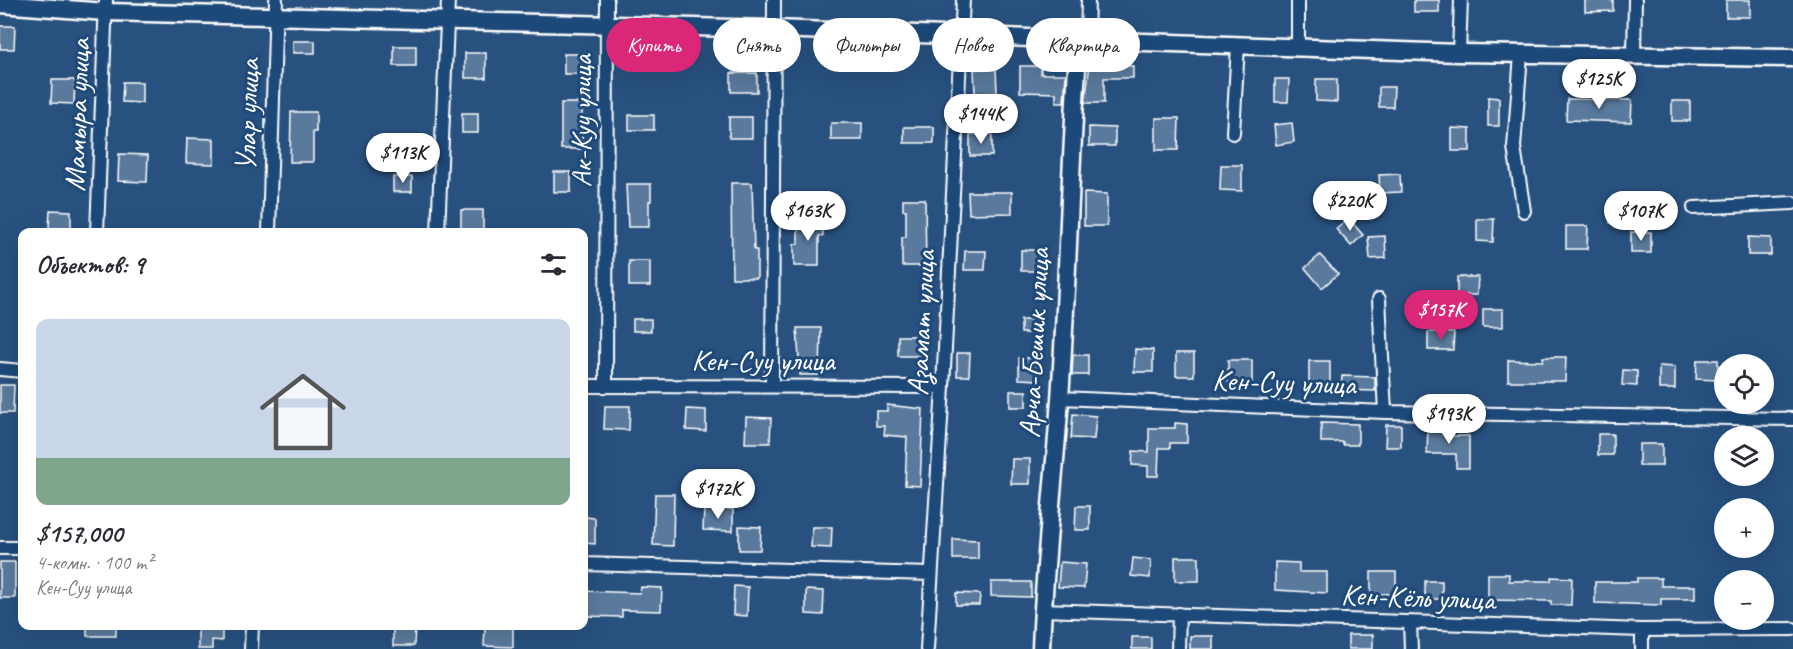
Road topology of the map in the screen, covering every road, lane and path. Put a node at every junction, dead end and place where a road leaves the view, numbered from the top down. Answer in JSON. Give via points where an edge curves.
{"nodes":[{"id":1,"x":448,"y":0,"type":"edge"},
{"id":2,"x":608,"y":0,"type":"edge"},
{"id":3,"x":774,"y":0,"type":"edge"},
{"id":4,"x":963,"y":0,"type":"edge"},
{"id":5,"x":1088,"y":0,"type":"edge"},
{"id":6,"x":1298,"y":0,"type":"edge"},
{"id":7,"x":1461,"y":0,"type":"edge"},
{"id":8,"x":1635,"y":0,"type":"edge"},
{"id":9,"x":0,"y":4,"type":"edge"},
{"id":10,"x":106,"y":6,"type":"edge"},
{"id":11,"x":276,"y":7,"type":"edge"},
{"id":12,"x":607,"y":18,"type":"edge"},
{"id":13,"x":774,"y":18,"type":"edge"},
{"id":14,"x":962,"y":18,"type":"edge"},
{"id":15,"x":1086,"y":18,"type":"edge"},
{"id":16,"x":448,"y":21,"type":"junction"},
{"id":17,"x":606,"y":25,"type":"edge"},
{"id":18,"x":801,"y":30,"type":"edge"},
{"id":19,"x":932,"y":34,"type":"edge"},
{"id":20,"x":1140,"y":41,"type":"edge"},
{"id":21,"x":1238,"y":45,"type":"junction"},
{"id":22,"x":1298,"y":47,"type":"junction"},
{"id":23,"x":1459,"y":52,"type":"junction"},
{"id":24,"x":1521,"y":54,"type":"junction"},
{"id":25,"x":1634,"y":55,"type":"junction"},
{"id":26,"x":1793,"y":58,"type":"edge"},
{"id":27,"x":606,"y":72,"type":"edge"},
{"id":28,"x":774,"y":72,"type":"edge"},
{"id":29,"x":960,"y":72,"type":"edge"},
{"id":30,"x":1080,"y":72,"type":"edge"},
{"id":31,"x":1233,"y":133,"type":"dead end"},
{"id":32,"x":1793,"y":203,"type":"edge"},
{"id":33,"x":1694,"y":208,"type":"dead end"},
{"id":34,"x":1524,"y":211,"type":"dead end"},
{"id":35,"x":97,"y":228,"type":"edge"},
{"id":36,"x":269,"y":228,"type":"edge"},
{"id":37,"x":438,"y":228,"type":"edge"},
{"id":38,"x":1378,"y":298,"type":"dead end"},
{"id":39,"x":0,"y":369,"type":"edge"},
{"id":40,"x":18,"y":371,"type":"edge"},
{"id":41,"x":772,"y":385,"type":"junction"},
{"id":42,"x":588,"y":386,"type":"edge"},
{"id":43,"x":606,"y":386,"type":"junction"},
{"id":44,"x":943,"y":387,"type":"junction"},
{"id":45,"x":1060,"y":398,"type":"junction"},
{"id":46,"x":1385,"y":412,"type":"junction"},
{"id":47,"x":1793,"y":419,"type":"edge"},
{"id":48,"x":0,"y":548,"type":"edge"},
{"id":49,"x":18,"y":548,"type":"edge"},
{"id":50,"x":588,"y":564,"type":"edge"},
{"id":51,"x":931,"y":574,"type":"junction"},
{"id":52,"x":1042,"y":610,"type":"junction"},
{"id":53,"x":1179,"y":614,"type":"junction"},
{"id":54,"x":1410,"y":622,"type":"junction"},
{"id":55,"x":1793,"y":629,"type":"edge"},
{"id":56,"x":252,"y":630,"type":"edge"},
{"id":57,"x":1642,"y":630,"type":"junction"},
{"id":58,"x":251,"y":649,"type":"edge"},
{"id":59,"x":927,"y":649,"type":"edge"},
{"id":60,"x":1041,"y":649,"type":"edge"},
{"id":61,"x":1178,"y":649,"type":"edge"},
{"id":62,"x":1411,"y":649,"type":"edge"},
{"id":63,"x":1642,"y":649,"type":"edge"}],
"edges":[{"from":1,"to":16,"type":"street"},
{"from":2,"to":12,"type":"street","name":"Ак-Куу улица"},
{"from":3,"to":13,"type":"street"},
{"from":4,"to":14,"type":"street","name":"Азамат улица"},
{"from":5,"to":15,"type":"street"},
{"from":6,"to":22,"type":"street"},
{"from":7,"to":23,"type":"street"},
{"from":8,"to":25,"type":"street"},
{"from":9,"to":10,"type":"street"},
{"from":10,"to":11,"type":"street"},
{"from":10,"to":35,"type":"street","name":"Мамыра улица"},
{"from":11,"to":16,"type":"street"},
{"from":11,"to":36,"type":"street","name":"Улар улица"},
{"from":16,"to":17,"type":"street"},
{"from":16,"to":37,"type":"street"},
{"from":18,"to":19,"type":"street"},
{"from":20,"to":21,"type":"street"},
{"from":21,"to":22,"type":"street"},
{"from":21,"to":31,"type":"street"},
{"from":22,"to":23,"type":"street"},
{"from":23,"to":24,"type":"street"},
{"from":24,"to":25,"type":"street"},
{"from":24,"to":34,"type":"street","via":[[1514,147]]},
{"from":25,"to":26,"type":"street"},
{"from":27,"to":43,"type":"street","name":"Ак-Куу улица"},
{"from":28,"to":41,"type":"street"},
{"from":29,"to":44,"type":"street","name":"Азамат улица"},
{"from":30,"to":45,"type":"street","name":"Арча-Бешик улица","via":[[1068,217]]},
{"from":32,"to":33,"type":"street"},
{"from":38,"to":46,"type":"street"},
{"from":39,"to":40,"type":"street"},
{"from":41,"to":43,"type":"street","name":"Кен-Суу улица"},
{"from":41,"to":44,"type":"street","name":"Кен-Суу улица"},
{"from":42,"to":43,"type":"street","name":"Кен-Суу улица"},
{"from":44,"to":51,"type":"street","name":"Азамат улица"},
{"from":45,"to":46,"type":"street","name":"Кен-Суу улица"},
{"from":45,"to":52,"type":"street","name":"Арча-Бешик улица"},
{"from":46,"to":47,"type":"street","name":"Кен-Суу улица"},
{"from":48,"to":49,"type":"street"},
{"from":50,"to":51,"type":"street"},
{"from":51,"to":59,"type":"street","name":"Азамат улица"},
{"from":52,"to":53,"type":"street","name":"Кен-Кёль улица"},
{"from":52,"to":60,"type":"street","name":"Арча-Бешик улица"},
{"from":53,"to":54,"type":"street","name":"Кен-Кёль улица"},
{"from":53,"to":61,"type":"street"},
{"from":54,"to":57,"type":"street","name":"Кен-Кёль улица"},
{"from":54,"to":62,"type":"street"},
{"from":55,"to":57,"type":"street","name":"Кен-Кёль улица"},
{"from":56,"to":58,"type":"street"},
{"from":57,"to":63,"type":"street"}]}
